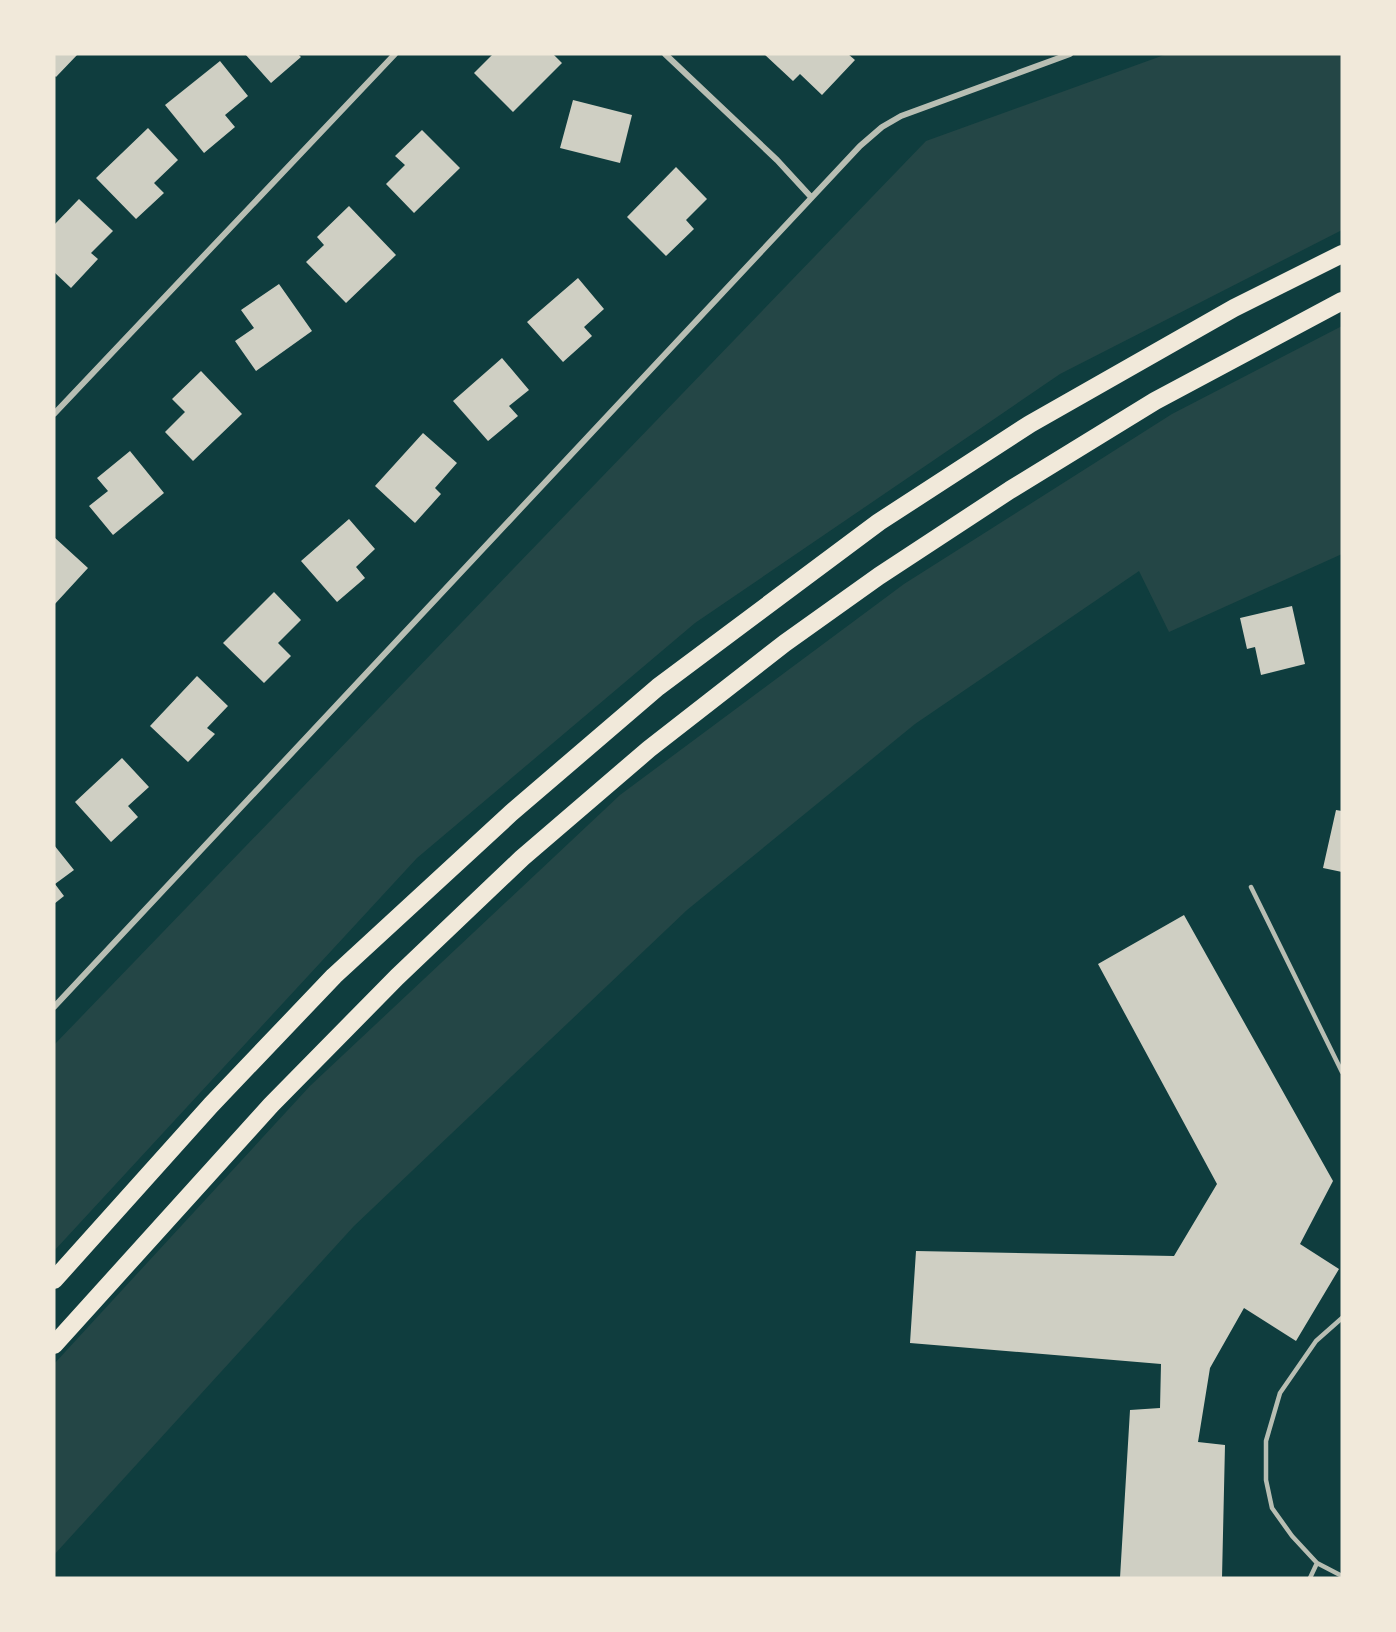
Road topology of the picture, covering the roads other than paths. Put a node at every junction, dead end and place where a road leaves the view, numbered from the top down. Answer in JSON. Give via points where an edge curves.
{"nodes":[{"id":1,"x":395,"y":54,"type":"edge"},
{"id":2,"x":665,"y":54,"type":"edge"},
{"id":3,"x":1070,"y":54,"type":"edge"},
{"id":4,"x":811,"y":197,"type":"junction"},
{"id":5,"x":1342,"y":254,"type":"edge"},
{"id":6,"x":1342,"y":301,"type":"edge"},
{"id":7,"x":54,"y":414,"type":"edge"},
{"id":8,"x":1251,"y":887,"type":"dead end"},
{"id":9,"x":54,"y":1007,"type":"edge"},
{"id":10,"x":1342,"y":1072,"type":"edge"},
{"id":11,"x":54,"y":1280,"type":"edge"},
{"id":12,"x":1342,"y":1318,"type":"edge"},
{"id":13,"x":54,"y":1345,"type":"edge"},
{"id":14,"x":1317,"y":1563,"type":"junction"},
{"id":15,"x":1342,"y":1576,"type":"edge"},
{"id":16,"x":1310,"y":1578,"type":"edge"}],
"edges":[{"from":1,"to":7,"type":"street"},
{"from":2,"to":4,"type":"street"},
{"from":3,"to":4,"type":"street","via":[[891,121],[860,146]]},
{"from":4,"to":9,"type":"street"},
{"from":5,"to":11,"type":"highway","via":[[1233,308],[1030,424],[879,522],[658,687],[511,813],[334,976],[211,1105]]},
{"from":6,"to":13,"type":"highway","via":[[1155,402],[1010,490],[860,589],[649,749],[522,858],[397,977],[271,1105]]},
{"from":8,"to":10,"type":"lane"},
{"from":12,"to":14,"type":"lane","via":[[1316,1341],[1280,1393],[1266,1441],[1266,1480],[1272,1508]]},
{"from":14,"to":15,"type":"lane"},
{"from":14,"to":16,"type":"lane"}]}
